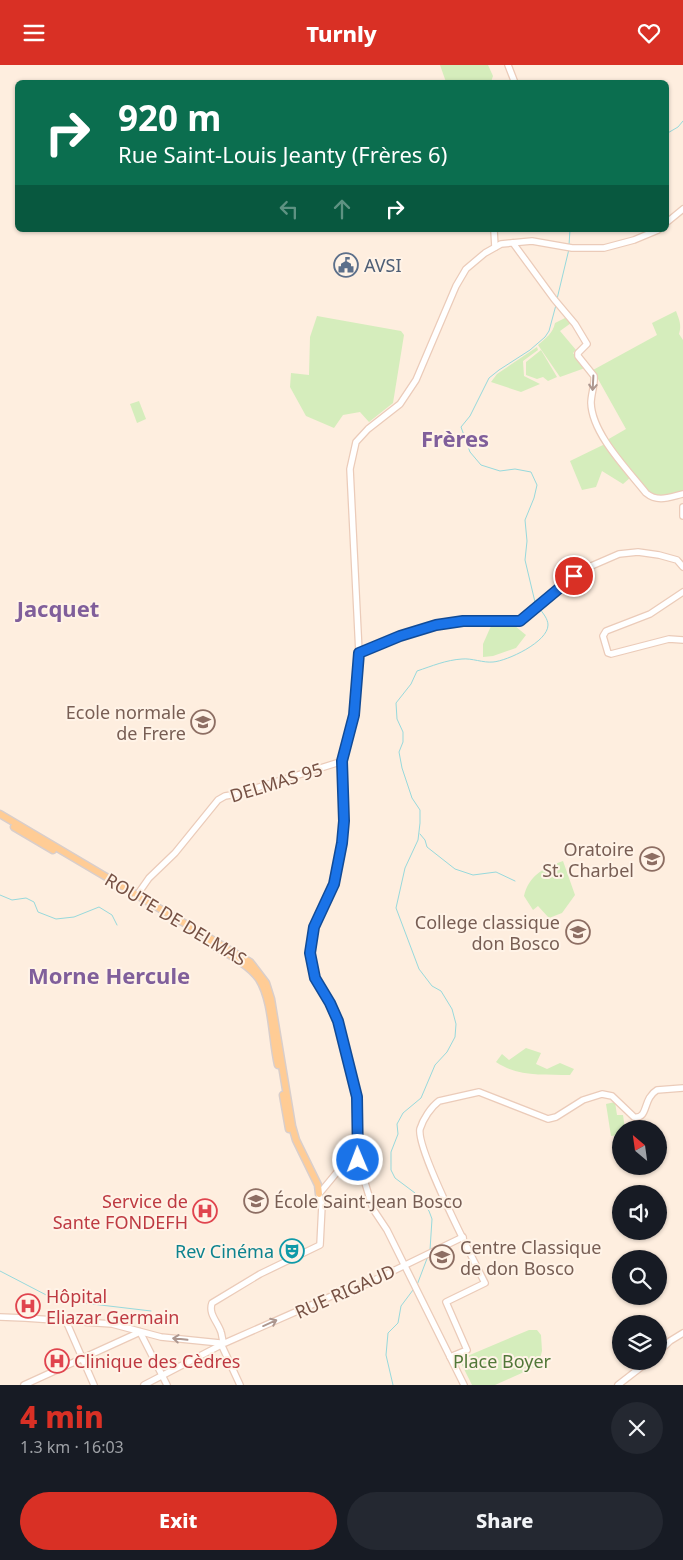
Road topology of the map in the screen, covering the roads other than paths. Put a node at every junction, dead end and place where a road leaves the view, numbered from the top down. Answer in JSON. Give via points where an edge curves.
{"nodes":[{"id":1,"x":508,"y":65,"type":"edge"},
{"id":2,"x":514,"y":80,"type":"edge"},
{"id":3,"x":683,"y":209,"type":"edge"},
{"id":4,"x":669,"y":221,"type":"edge"},
{"id":5,"x":494,"y":232,"type":"edge"},
{"id":6,"x":653,"y":232,"type":"edge"},
{"id":7,"x":513,"y":243,"type":"junction"},
{"id":8,"x":496,"y":247,"type":"junction"},
{"id":9,"x":683,"y":494,"type":"edge"},
{"id":10,"x":683,"y":507,"type":"edge"},
{"id":11,"x":683,"y":516,"type":"edge"},
{"id":12,"x":683,"y":567,"type":"edge"},
{"id":13,"x":683,"y":592,"type":"edge"},
{"id":14,"x":683,"y":639,"type":"edge"},
{"id":15,"x":359,"y":653,"type":"junction"},
{"id":16,"x":342,"y":761,"type":"junction"},
{"id":17,"x":0,"y":814,"type":"edge"},
{"id":18,"x":0,"y":819,"type":"edge"},
{"id":19,"x":136,"y":897,"type":"junction"},
{"id":20,"x":683,"y":1088,"type":"edge"},
{"id":21,"x":357,"y":1148,"type":"junction"},
{"id":22,"x":349,"y":1163,"type":"junction"},
{"id":23,"x":361,"y":1169,"type":"junction"},
{"id":24,"x":318,"y":1192,"type":"junction"},
{"id":25,"x":463,"y":1237,"type":"junction"},
{"id":26,"x":405,"y":1265,"type":"junction"},
{"id":27,"x":0,"y":1317,"type":"edge"},
{"id":28,"x":66,"y":1321,"type":"junction"},
{"id":29,"x":140,"y":1332,"type":"junction"},
{"id":30,"x":683,"y":1333,"type":"edge"},
{"id":31,"x":222,"y":1344,"type":"junction"},
{"id":32,"x":667,"y":1344,"type":"edge"},
{"id":33,"x":450,"y":1357,"type":"junction"},
{"id":34,"x":82,"y":1358,"type":"junction"},
{"id":35,"x":637,"y":1370,"type":"edge"},
{"id":36,"x":163,"y":1376,"type":"junction"},
{"id":37,"x":24,"y":1385,"type":"edge"},
{"id":38,"x":94,"y":1385,"type":"edge"},
{"id":39,"x":144,"y":1385,"type":"edge"},
{"id":40,"x":167,"y":1385,"type":"edge"},
{"id":41,"x":240,"y":1385,"type":"edge"},
{"id":42,"x":464,"y":1385,"type":"edge"},
{"id":43,"x":618,"y":1385,"type":"edge"}],
"edges":[{"from":1,"to":2,"type":"street"},
{"from":3,"to":4,"type":"street"},
{"from":5,"to":8,"type":"street"},
{"from":6,"to":7,"type":"street","via":[[595,249],[532,241]]},
{"from":7,"to":8,"type":"street"},
{"from":7,"to":9,"type":"street","one_way":true,"via":[[587,344],[578,356],[594,376],[591,405],[595,423],[607,442],[650,497],[659,499]]},
{"from":8,"to":15,"type":"street","via":[[466,269],[461,277],[416,380],[400,404],[356,442],[350,469]]},
{"from":10,"to":11,"type":"street"},
{"from":12,"to":15,"type":"street","via":[[677,560],[659,555],[619,554],[574,576],[520,621],[463,621],[436,625]]},
{"from":13,"to":14,"type":"street","via":[[650,614],[606,631],[603,636],[608,653],[669,639]]},
{"from":15,"to":16,"type":"street","via":[[354,715]]},
{"from":16,"to":19,"type":"street","name":"DELMAS 95","via":[[218,800],[175,853],[148,878]]},
{"from":16,"to":21,"type":"street","via":[[342,843],[334,884],[314,927],[310,953],[315,978],[333,1008],[343,1038],[357,1097]]},
{"from":17,"to":19,"type":"main road","name":"ROUTE DE DELMAS"},
{"from":18,"to":19,"type":"main road","name":"ROUTE DE DELMAS"},
{"from":19,"to":24,"type":"main road","name":"ROUTE DE DELMAS","via":[[247,967],[259,980],[267,1001],[292,1141]]},
{"from":20,"to":25,"type":"street","via":[[653,1092],[638,1117],[606,1094],[583,1100],[548,1119],[479,1092],[439,1101],[427,1115],[420,1130],[420,1140]]},
{"from":21,"to":22,"type":"street"},
{"from":21,"to":23,"type":"street"},
{"from":22,"to":23,"type":"street","via":[[358,1164]]},
{"from":22,"to":24,"type":"street"},
{"from":23,"to":26,"type":"street","via":[[373,1209]]},
{"from":24,"to":31,"type":"street","name":"ROUTE DE DELMAS","via":[[322,1205],[320,1245],[260,1274],[212,1303],[211,1313],[221,1333]]},
{"from":25,"to":26,"type":"street","name":"RUE RIGAUD"},
{"from":25,"to":33,"type":"street","via":[[485,1283],[446,1302],[467,1349]]},
{"from":31,"to":26,"type":"street","name":"RUE RIGAUD","one_way":true,"via":[[343,1291],[354,1290]]},
{"from":26,"to":33,"type":"street"},
{"from":27,"to":28,"type":"street"},
{"from":28,"to":29,"type":"street","via":[[112,1324]]},
{"from":28,"to":34,"type":"street"},
{"from":31,"to":29,"type":"street","one_way":true},
{"from":29,"to":34,"type":"street"},
{"from":29,"to":36,"type":"street"},
{"from":30,"to":32,"type":"street"},
{"from":31,"to":36,"type":"street","name":"RUE RIGAUD"},
{"from":31,"to":41,"type":"street"},
{"from":33,"to":42,"type":"street"},
{"from":34,"to":37,"type":"street"},
{"from":34,"to":38,"type":"street"},
{"from":35,"to":43,"type":"street"},
{"from":36,"to":39,"type":"street","name":"RUE RIGAUD"},
{"from":36,"to":40,"type":"street"}]}
